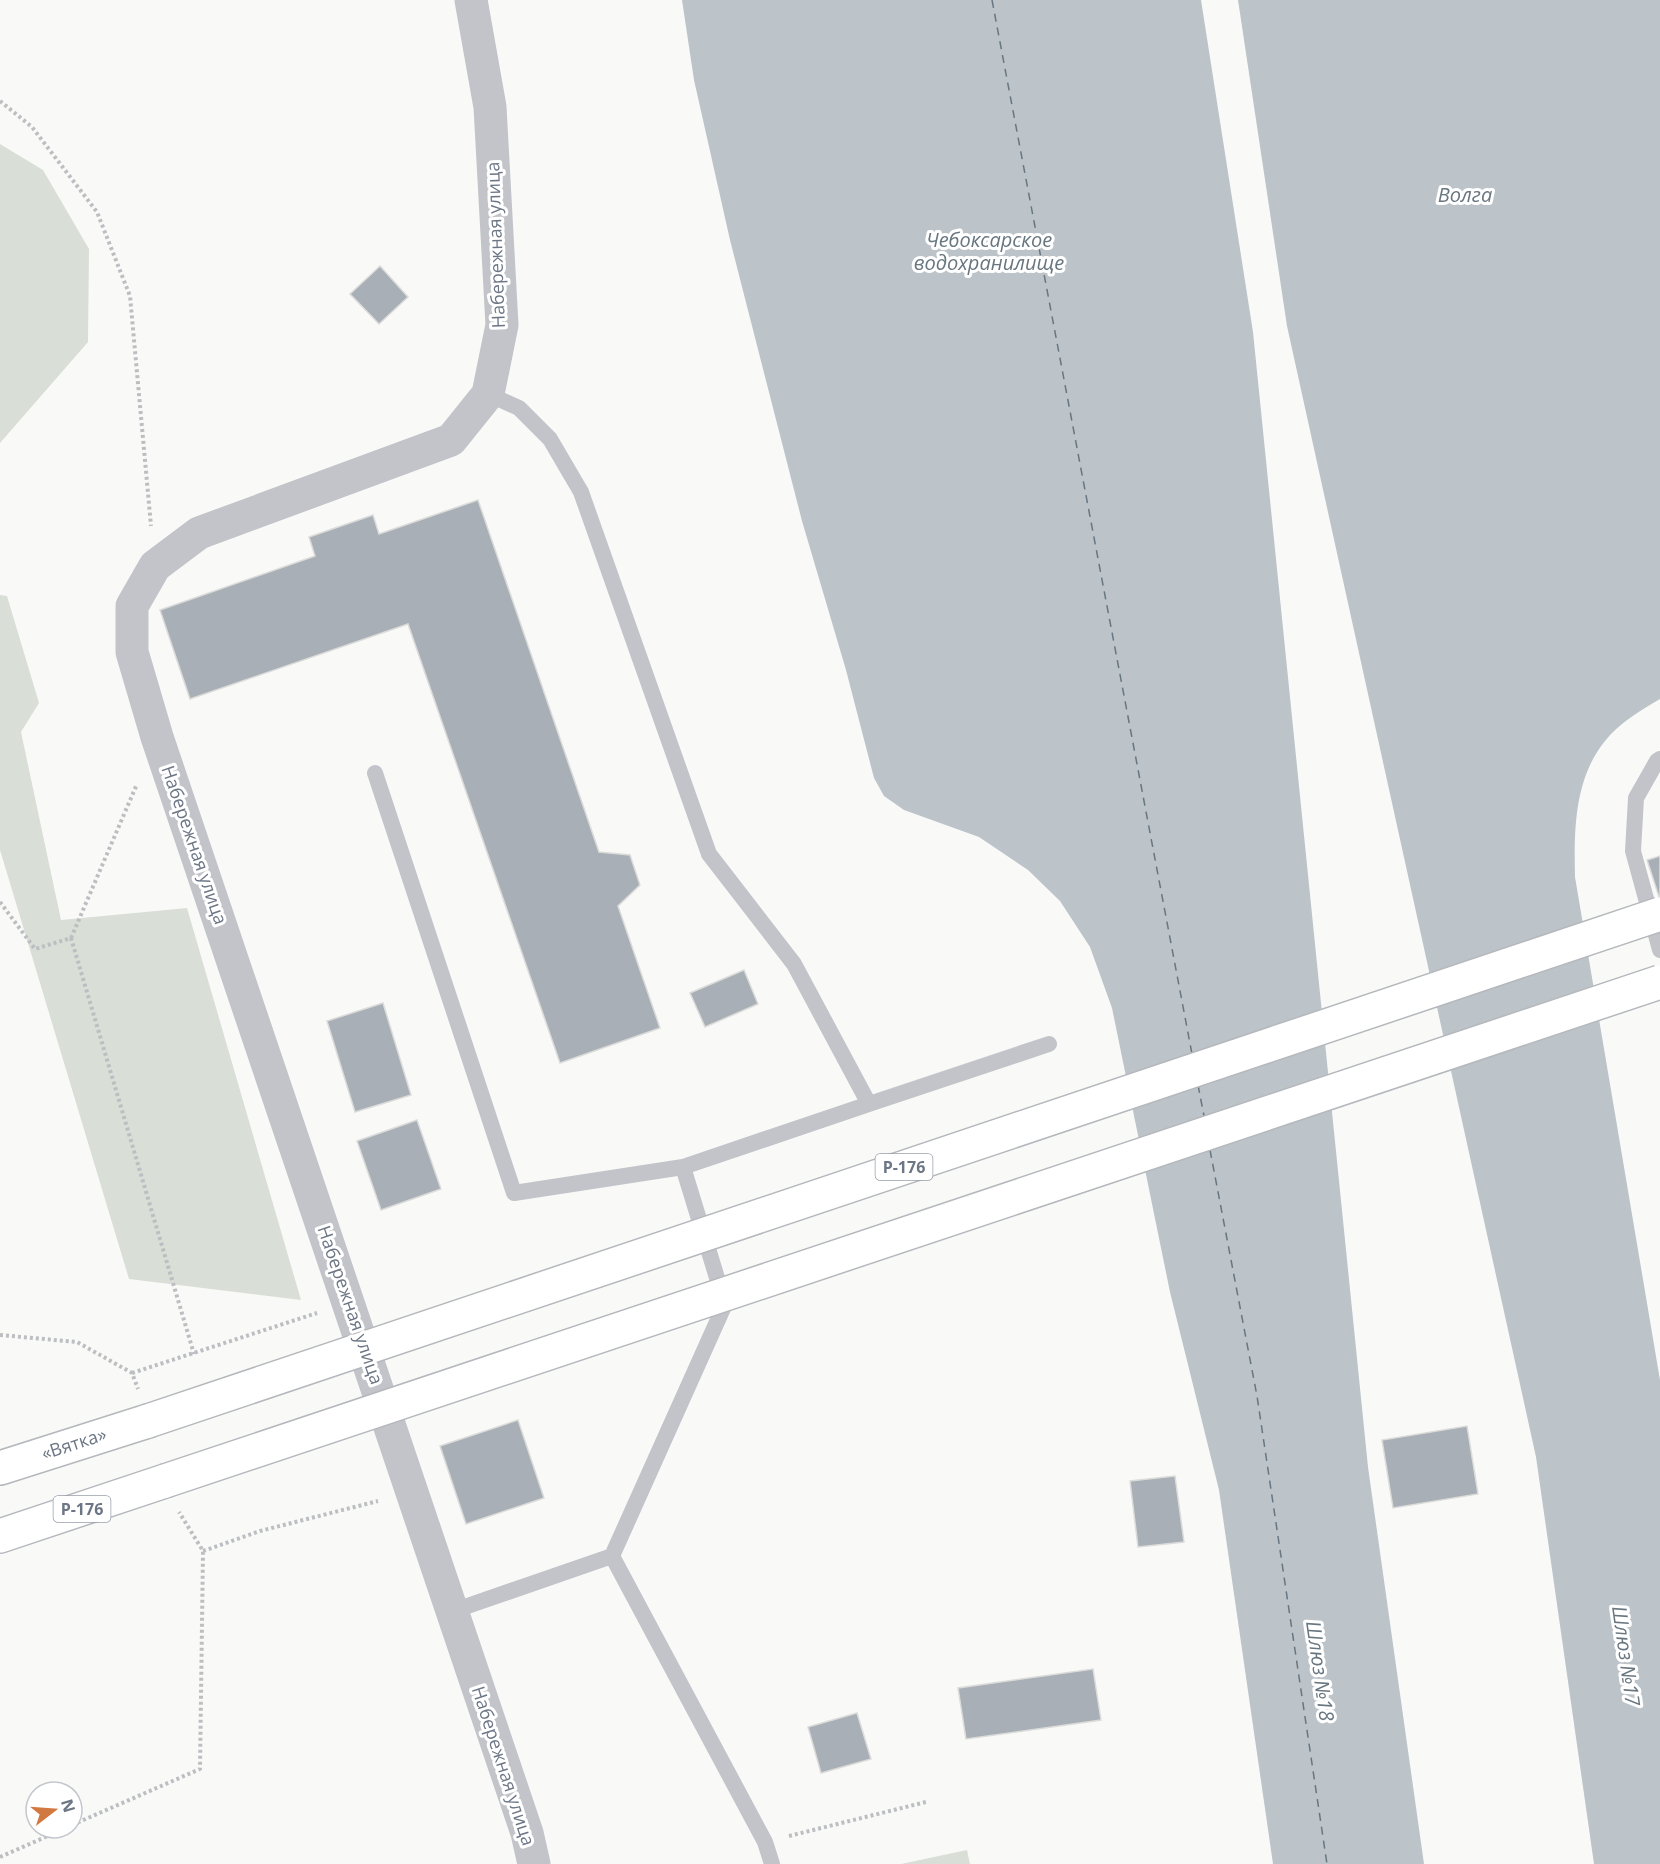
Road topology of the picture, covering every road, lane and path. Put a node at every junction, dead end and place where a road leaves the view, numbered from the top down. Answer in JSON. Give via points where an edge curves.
{"nodes":[{"id":1,"x":471,"y":0,"type":"edge"},
{"id":2,"x":0,"y":100,"type":"edge"},
{"id":3,"x":488,"y":394,"type":"junction"},
{"id":4,"x":155,"y":566,"type":"junction"},
{"id":5,"x":157,"y":736,"type":"junction"},
{"id":6,"x":1660,"y":759,"type":"edge"},
{"id":7,"x":375,"y":773,"type":"dead end"},
{"id":8,"x":0,"y":902,"type":"edge"},
{"id":9,"x":1660,"y":914,"type":"edge"},
{"id":10,"x":71,"y":938,"type":"junction"},
{"id":11,"x":1660,"y":950,"type":"edge"},
{"id":12,"x":1660,"y":982,"type":"edge"},
{"id":13,"x":1049,"y":1044,"type":"dead end"},
{"id":14,"x":869,"y":1104,"type":"junction"},
{"id":15,"x":683,"y":1167,"type":"junction"},
{"id":16,"x":349,"y":1303,"type":"junction"},
{"id":17,"x":0,"y":1335,"type":"edge"},
{"id":18,"x":194,"y":1354,"type":"junction"},
{"id":19,"x":0,"y":1468,"type":"edge"},
{"id":20,"x":165,"y":1481,"type":"junction"},
{"id":21,"x":413,"y":1492,"type":"junction"},
{"id":22,"x":0,"y":1536,"type":"edge"},
{"id":23,"x":203,"y":1551,"type":"junction"},
{"id":24,"x":612,"y":1556,"type":"junction"},
{"id":25,"x":453,"y":1611,"type":"junction"},
{"id":26,"x":926,"y":1802,"type":"dead end"},
{"id":27,"x":84,"y":1820,"type":"edge"},
{"id":28,"x":39,"y":1840,"type":"edge"},
{"id":29,"x":765,"y":1842,"type":"junction"},
{"id":30,"x":0,"y":1857,"type":"edge"},
{"id":31,"x":534,"y":1864,"type":"edge"},
{"id":32,"x":772,"y":1864,"type":"edge"}],
"edges":[{"from":1,"to":3,"type":"street","name":"Набережная улица","via":[[490,107],[502,325]]},
{"from":2,"to":4,"type":"path","via":[[32,127],[97,212],[130,296]]},
{"from":3,"to":4,"type":"street","name":"Набережная улица","via":[[451,440],[200,533]]},
{"from":3,"to":14,"type":"lane","via":[[519,408],[550,440],[581,492],[709,854],[794,964]]},
{"from":4,"to":5,"type":"street","name":"Набережная улица","via":[[132,606],[132,652]]},
{"from":5,"to":10,"type":"path"},
{"from":5,"to":16,"type":"street","name":"Набережная улица"},
{"from":6,"to":11,"type":"lane","via":[[1636,798],[1633,851]]},
{"from":7,"to":15,"type":"lane","via":[[514,1193]]},
{"from":8,"to":10,"type":"path","via":[[35,949]]},
{"from":9,"to":19,"type":"highway","name":"«Вятка»","number":"Р-176","bridge":true},
{"from":10,"to":18,"type":"path"},
{"from":12,"to":20,"type":"highway","number":"Р-176","bridge":true},
{"from":13,"to":14,"type":"lane"},
{"from":14,"to":15,"type":"lane"},
{"from":15,"to":24,"type":"lane","via":[[724,1304]]},
{"from":16,"to":18,"type":"path"},
{"from":16,"to":21,"type":"street","name":"Набережная улица"},
{"from":17,"to":18,"type":"path","via":[[77,1342],[132,1373]]},
{"from":20,"to":22,"type":"highway","number":"Р-176"},
{"from":20,"to":23,"type":"path","via":[[172,1502]]},
{"from":21,"to":23,"type":"path","via":[[260,1531]]},
{"from":21,"to":25,"type":"street","name":"Набережная улица"},
{"from":23,"to":27,"type":"path","via":[[200,1769]]},
{"from":24,"to":25,"type":"lane"},
{"from":24,"to":29,"type":"lane"},
{"from":25,"to":31,"type":"street","name":"Набережная улица"},
{"from":26,"to":29,"type":"path"},
{"from":28,"to":30,"type":"path"},
{"from":29,"to":32,"type":"lane"}]}
